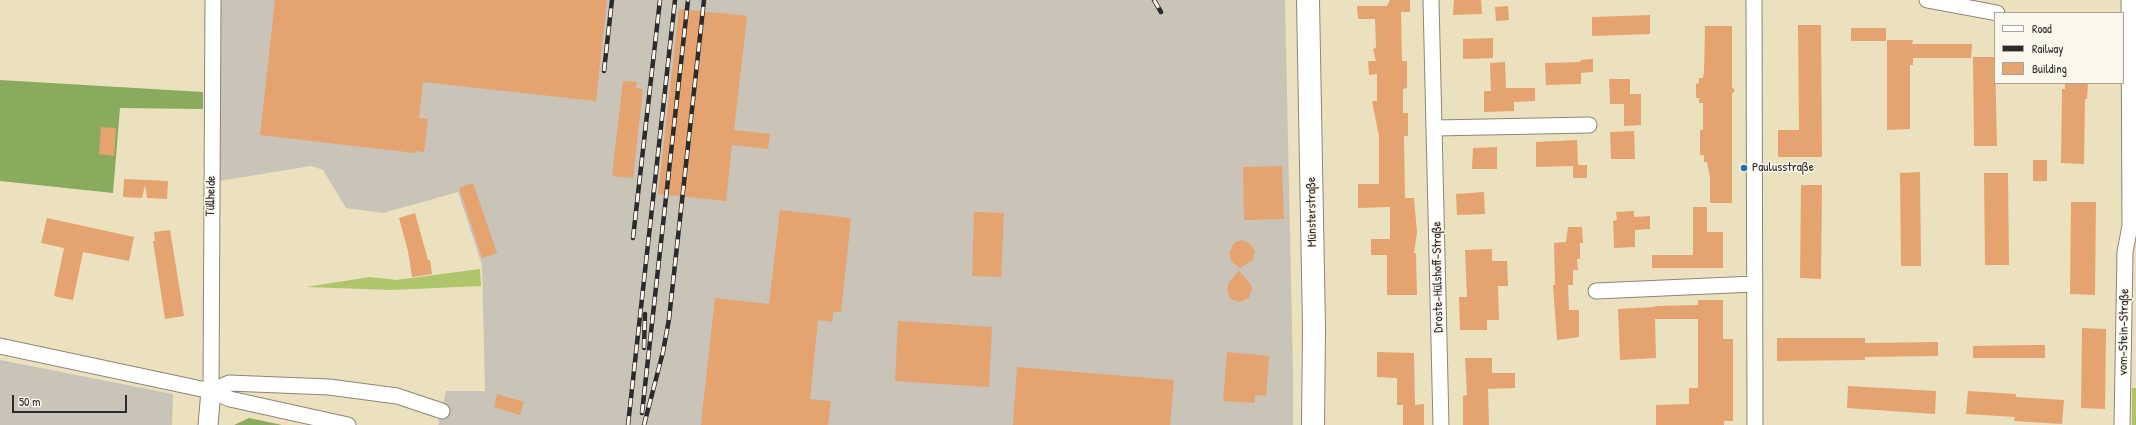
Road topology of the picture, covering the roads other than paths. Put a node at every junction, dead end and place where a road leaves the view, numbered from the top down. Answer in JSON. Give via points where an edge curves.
{"nodes":[{"id":1,"x":213,"y":0,"type":"edge"},
{"id":2,"x":1308,"y":0,"type":"edge"},
{"id":3,"x":1431,"y":0,"type":"edge"},
{"id":4,"x":1754,"y":0,"type":"edge"},
{"id":5,"x":1927,"y":0,"type":"edge"},
{"id":6,"x":2129,"y":0,"type":"edge"},
{"id":7,"x":1994,"y":12,"type":"edge"},
{"id":8,"x":2126,"y":35,"type":"edge"},
{"id":9,"x":1590,"y":125,"type":"dead end"},
{"id":10,"x":1435,"y":128,"type":"junction"},
{"id":11,"x":2133,"y":226,"type":"edge"},
{"id":12,"x":1754,"y":284,"type":"junction"},
{"id":13,"x":1596,"y":291,"type":"dead end"},
{"id":14,"x":0,"y":346,"type":"edge"},
{"id":15,"x":211,"y":391,"type":"junction"},
{"id":16,"x":442,"y":411,"type":"dead end"},
{"id":17,"x":208,"y":425,"type":"edge"},
{"id":18,"x":348,"y":425,"type":"edge"},
{"id":19,"x":1313,"y":425,"type":"edge"},
{"id":20,"x":1441,"y":425,"type":"edge"},
{"id":21,"x":1755,"y":425,"type":"edge"},
{"id":22,"x":2122,"y":425,"type":"edge"}],
"edges":[{"from":1,"to":15,"type":"street","name":"Tüllheide"},
{"from":2,"to":19,"type":"main road","name":"Münsterstraße","via":[[1314,328]]},
{"from":3,"to":10,"type":"street","name":"Droste-Hülshoff-Straße"},
{"from":4,"to":12,"type":"street"},
{"from":5,"to":7,"type":"street"},
{"from":6,"to":8,"type":"street","name":"vom-Stein-Straße"},
{"from":8,"to":11,"type":"street","name":"vom-Stein-Straße"},
{"from":9,"to":10,"type":"street"},
{"from":10,"to":20,"type":"street","name":"Droste-Hülshoff-Straße"},
{"from":11,"to":22,"type":"street","name":"vom-Stein-Straße","via":[[2126,252]]},
{"from":12,"to":13,"type":"street"},
{"from":12,"to":21,"type":"street"},
{"from":14,"to":15,"type":"street"},
{"from":15,"to":16,"type":"street","via":[[229,383],[329,387],[397,396]]},
{"from":15,"to":17,"type":"street"},
{"from":15,"to":18,"type":"street","via":[[230,399]]}]}
